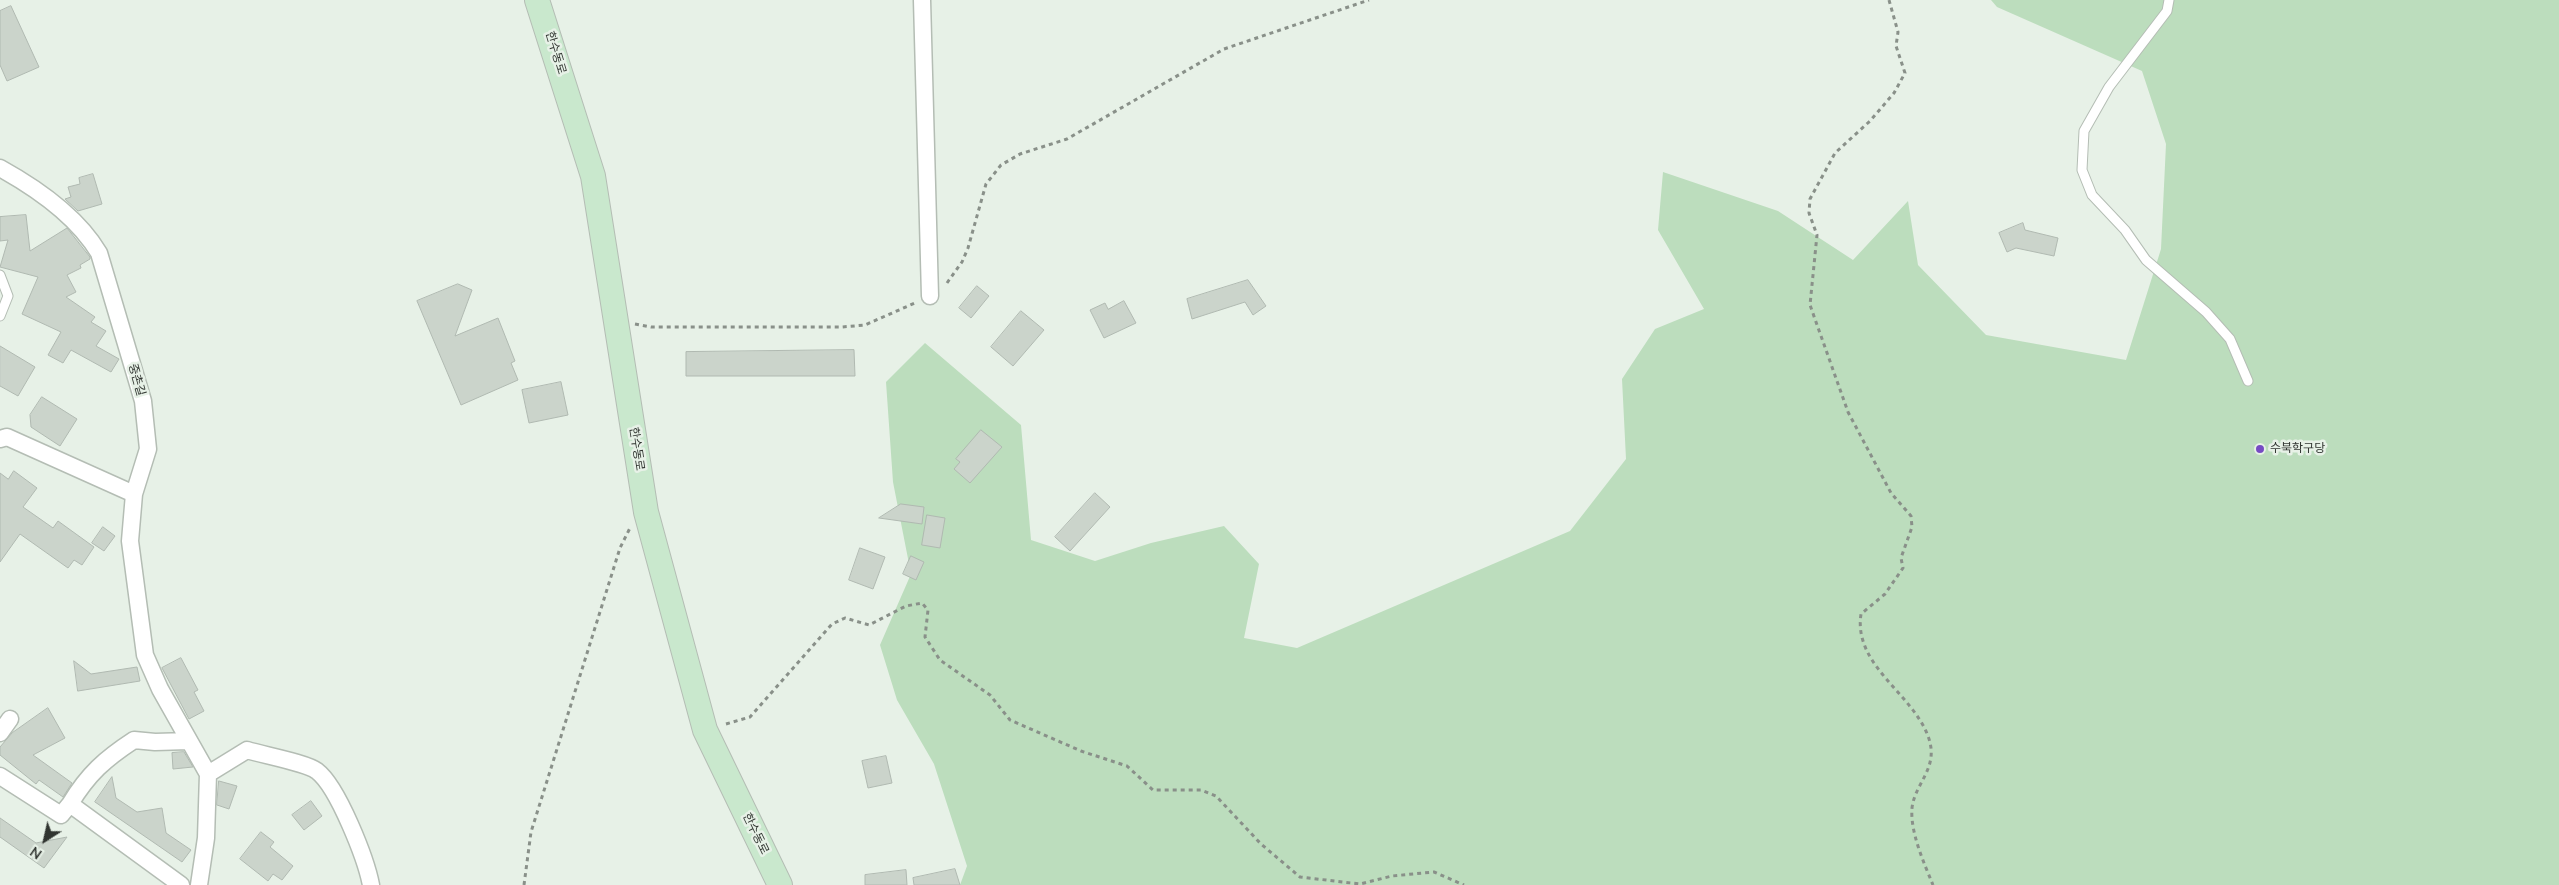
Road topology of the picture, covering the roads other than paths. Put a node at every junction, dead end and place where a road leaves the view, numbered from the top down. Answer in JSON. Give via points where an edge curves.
{"nodes":[{"id":1,"x":537,"y":0,"type":"edge"},
{"id":2,"x":922,"y":0,"type":"edge"},
{"id":3,"x":2169,"y":0,"type":"edge"},
{"id":4,"x":0,"y":168,"type":"edge"},
{"id":5,"x":0,"y":275,"type":"edge"},
{"id":6,"x":930,"y":296,"type":"road end"},
{"id":7,"x":0,"y":316,"type":"edge"},
{"id":8,"x":2248,"y":381,"type":"dead end"},
{"id":9,"x":0,"y":439,"type":"edge"},
{"id":10,"x":134,"y":494,"type":"junction"},
{"id":11,"x":10,"y":719,"type":"dead end"},
{"id":12,"x":0,"y":733,"type":"edge"},
{"id":13,"x":190,"y":741,"type":"junction"},
{"id":14,"x":208,"y":774,"type":"junction"},
{"id":15,"x":0,"y":776,"type":"edge"},
{"id":16,"x":70,"y":804,"type":"junction"},
{"id":17,"x":181,"y":885,"type":"edge"},
{"id":18,"x":199,"y":885,"type":"edge"},
{"id":19,"x":371,"y":885,"type":"edge"},
{"id":20,"x":780,"y":885,"type":"edge"}],
"edges":[{"from":1,"to":20,"type":"street","name":"한수동로","via":[[593,176],[644,498],[704,728]]},
{"from":2,"to":6,"type":"street"},
{"from":3,"to":8,"type":"lane","via":[[2167,12],[2109,87],[2084,131],[2082,170],[2092,195],[2125,230],[2146,260],[2206,312],[2230,339]]},
{"from":4,"to":10,"type":"street","name":"중촌길","via":[[33,186],[88,236],[99,254],[143,401],[148,448]]},
{"from":5,"to":7,"type":"lane","via":[[8,296]]},
{"from":9,"to":10,"type":"street","via":[[7,437]]},
{"from":10,"to":13,"type":"street","name":"중촌길","via":[[130,541],[145,655]]},
{"from":11,"to":12,"type":"street"},
{"from":13,"to":14,"type":"street","name":"중촌길"},
{"from":13,"to":16,"type":"street","via":[[134,740],[101,763],[85,780]]},
{"from":14,"to":18,"type":"street","via":[[206,838]]},
{"from":14,"to":19,"type":"street","via":[[247,750],[317,770],[353,831]]},
{"from":15,"to":16,"type":"street","via":[[61,815]]},
{"from":16,"to":17,"type":"street"}]}
